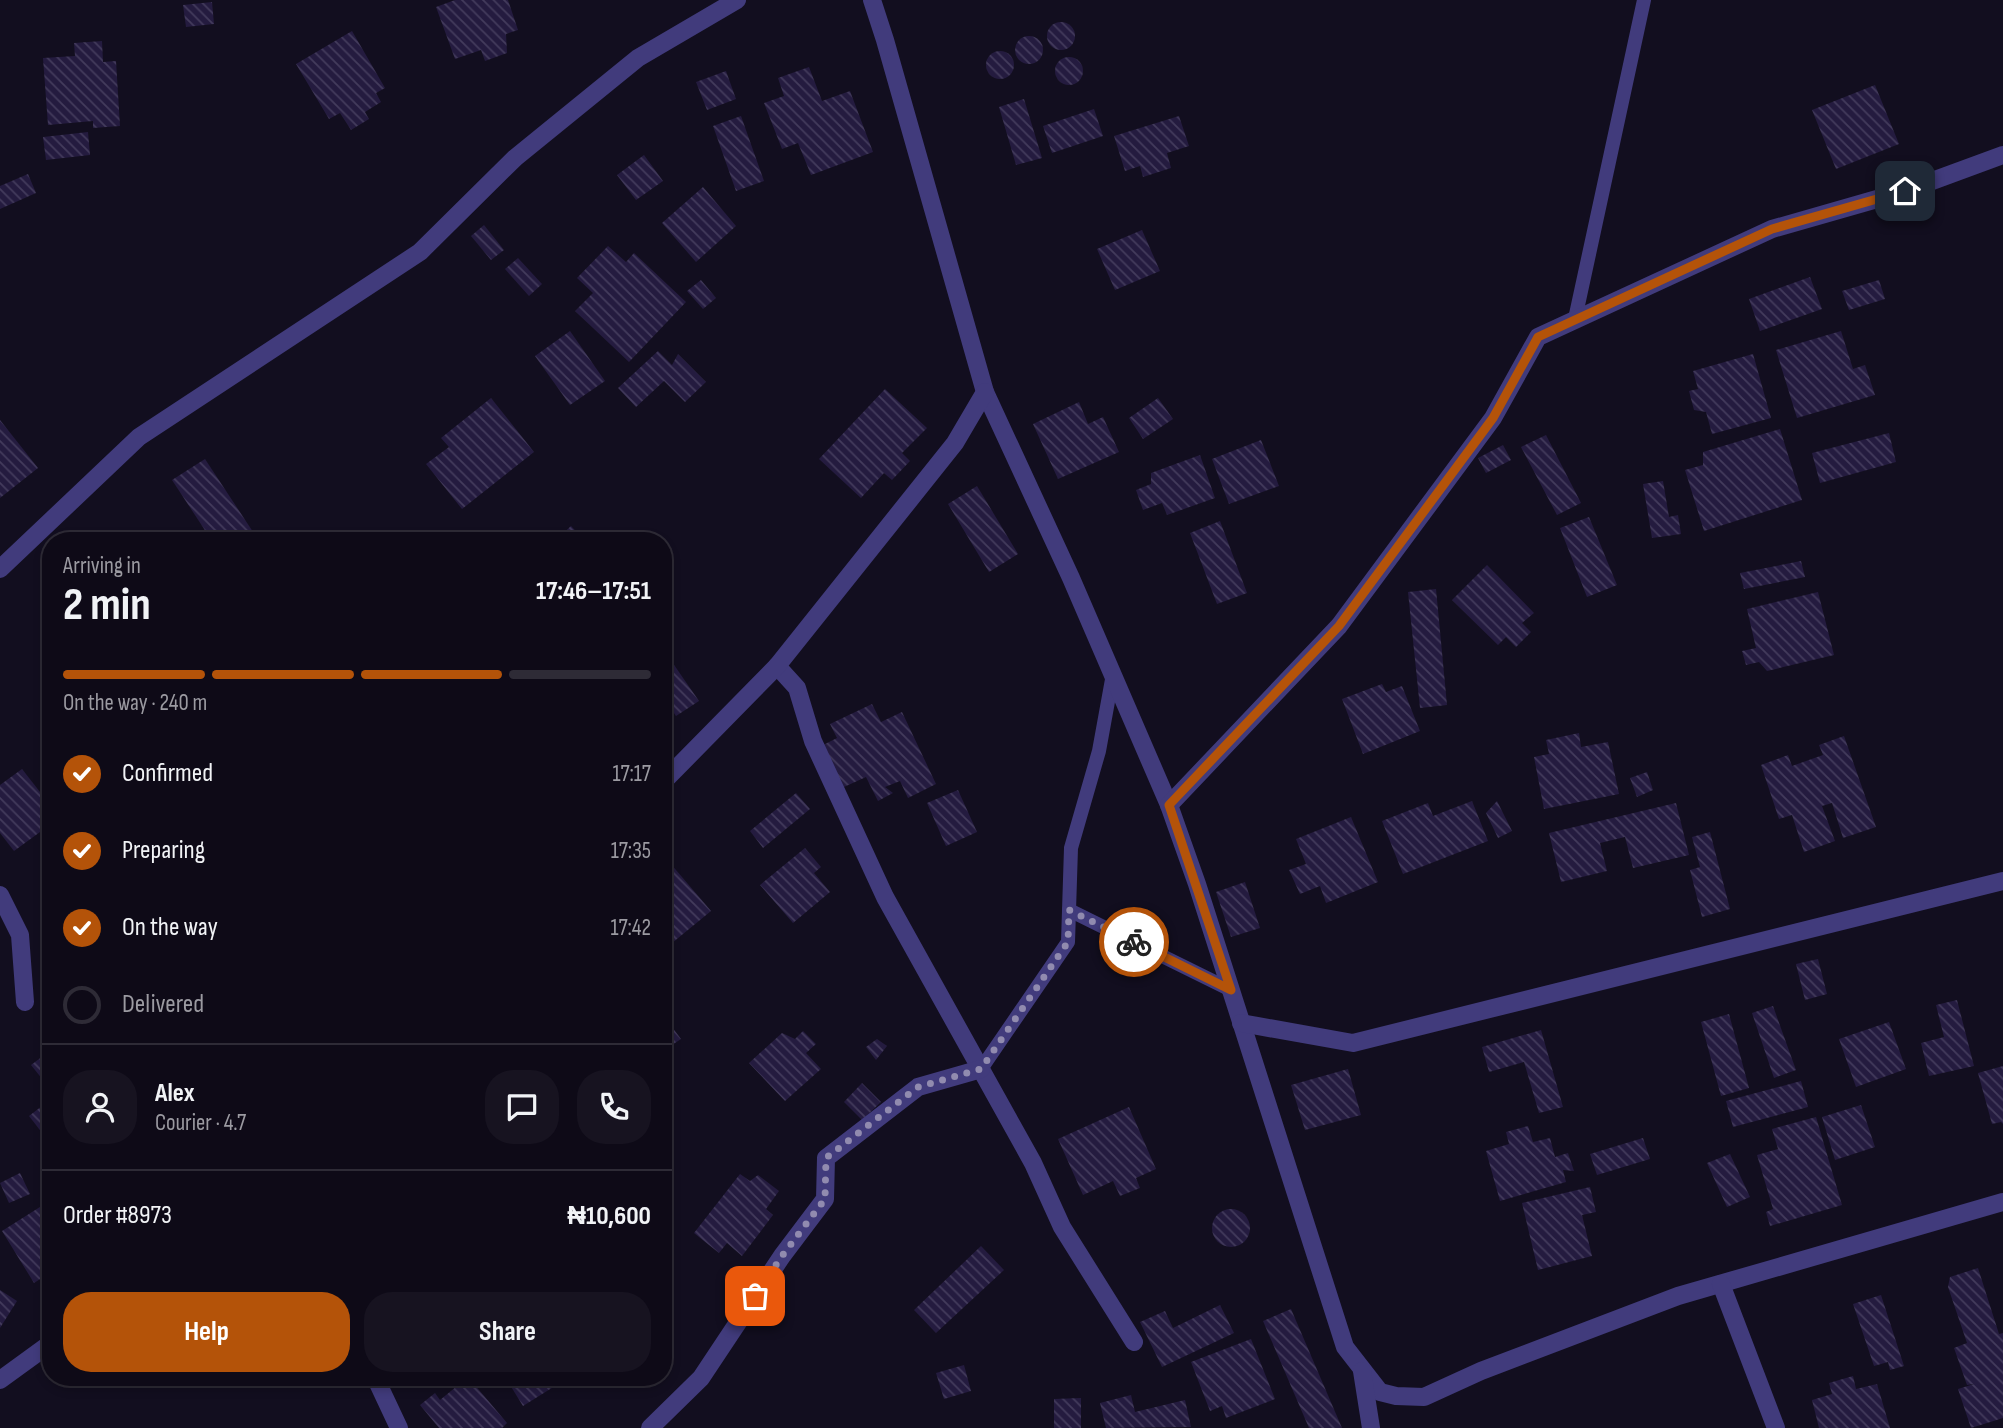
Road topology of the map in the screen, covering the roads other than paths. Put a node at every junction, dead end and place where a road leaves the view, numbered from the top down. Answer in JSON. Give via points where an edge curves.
{"nodes":[{"id":1,"x":737,"y":0,"type":"edge"},
{"id":2,"x":872,"y":0,"type":"edge"},
{"id":3,"x":1644,"y":0,"type":"edge"},
{"id":4,"x":2003,"y":155,"type":"edge"},
{"id":5,"x":1575,"y":319,"type":"junction"},
{"id":6,"x":985,"y":392,"type":"junction"},
{"id":7,"x":0,"y":569,"type":"edge"},
{"id":8,"x":777,"y":666,"type":"junction"},
{"id":9,"x":1113,"y":674,"type":"junction"},
{"id":10,"x":672,"y":773,"type":"edge"},
{"id":11,"x":1169,"y":805,"type":"junction"},
{"id":12,"x":2003,"y":881,"type":"edge"},
{"id":13,"x":0,"y":895,"type":"edge"},
{"id":14,"x":1069,"y":910,"type":"junction"},
{"id":15,"x":1231,"y":990,"type":"junction"},
{"id":16,"x":25,"y":1002,"type":"dead end"},
{"id":17,"x":1241,"y":1023,"type":"junction"},
{"id":18,"x":981,"y":1069,"type":"junction"},
{"id":19,"x":2003,"y":1202,"type":"edge"},
{"id":20,"x":1721,"y":1284,"type":"junction"},
{"id":21,"x":1134,"y":1342,"type":"dead end"},
{"id":22,"x":42,"y":1350,"type":"edge"},
{"id":23,"x":1361,"y":1367,"type":"junction"},
{"id":24,"x":0,"y":1380,"type":"edge"},
{"id":25,"x":379,"y":1386,"type":"edge"},
{"id":26,"x":398,"y":1428,"type":"edge"},
{"id":27,"x":650,"y":1428,"type":"edge"},
{"id":28,"x":1371,"y":1428,"type":"edge"},
{"id":29,"x":1776,"y":1428,"type":"edge"}],
"edges":[{"from":1,"to":7,"type":"street","via":[[638,58],[515,158],[420,253],[139,437]]},
{"from":2,"to":6,"type":"street"},
{"from":3,"to":5,"type":"lane"},
{"from":4,"to":5,"type":"street","via":[[1905,191],[1772,229]]},
{"from":5,"to":11,"type":"street","via":[[1538,337],[1493,418],[1339,626]]},
{"from":6,"to":8,"type":"street","via":[[955,443]]},
{"from":6,"to":9,"type":"street"},
{"from":8,"to":10,"type":"street"},
{"from":8,"to":18,"type":"street","via":[[797,688],[813,741],[885,897]]},
{"from":9,"to":11,"type":"street"},
{"from":9,"to":14,"type":"lane","via":[[1099,751],[1071,848]]},
{"from":11,"to":15,"type":"street"},
{"from":12,"to":17,"type":"street","via":[[1353,1043]]},
{"from":13,"to":16,"type":"street","via":[[20,935]]},
{"from":14,"to":15,"type":"lane"},
{"from":14,"to":18,"type":"lane","via":[[1068,942]]},
{"from":15,"to":17,"type":"street"},
{"from":17,"to":23,"type":"street","via":[[1345,1347]]},
{"from":18,"to":21,"type":"street","via":[[1062,1227]]},
{"from":18,"to":27,"type":"street","via":[[918,1087],[826,1158],[825,1199],[701,1378]]},
{"from":19,"to":20,"type":"street"},
{"from":20,"to":23,"type":"street","via":[[1678,1296],[1424,1397],[1380,1392]]},
{"from":20,"to":29,"type":"street"},
{"from":22,"to":24,"type":"street"},
{"from":23,"to":28,"type":"street"},
{"from":25,"to":26,"type":"street"}]}
